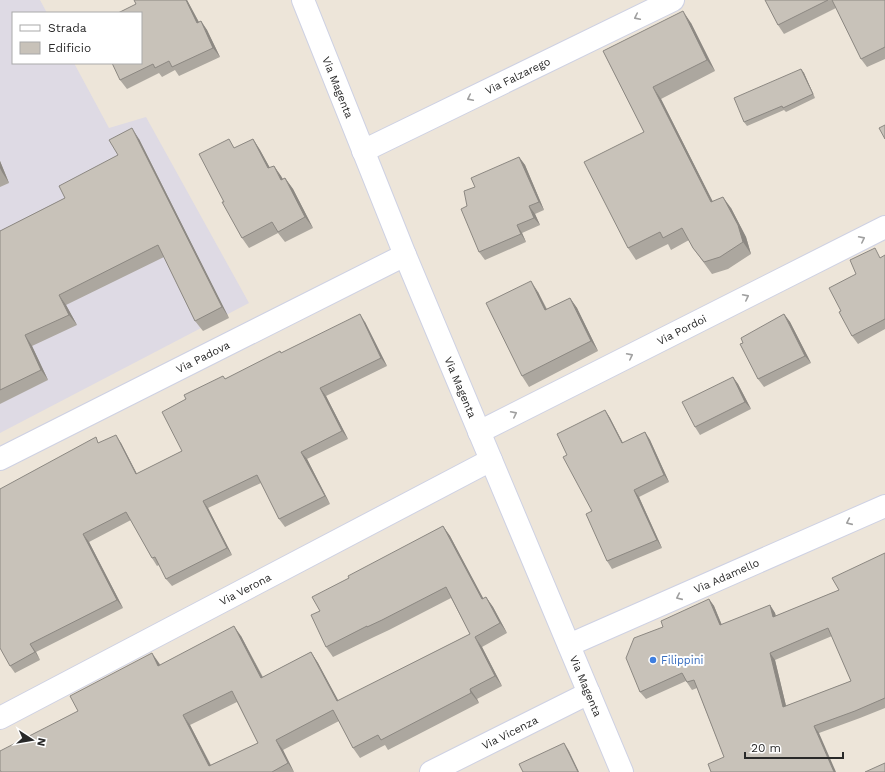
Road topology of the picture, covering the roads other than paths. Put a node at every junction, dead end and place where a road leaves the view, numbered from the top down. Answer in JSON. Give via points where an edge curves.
{"nodes":[{"id":1,"x":303,"y":0,"type":"edge"},
{"id":2,"x":672,"y":0,"type":"edge"},
{"id":3,"x":363,"y":151,"type":"junction"},
{"id":4,"x":885,"y":227,"type":"edge"},
{"id":5,"x":405,"y":255,"type":"junction"},
{"id":6,"x":479,"y":432,"type":"junction"},
{"id":7,"x":0,"y":459,"type":"edge"},
{"id":8,"x":491,"y":460,"type":"junction"},
{"id":9,"x":885,"y":506,"type":"edge"},
{"id":10,"x":569,"y":645,"type":"junction"},
{"id":11,"x":589,"y":693,"type":"junction"},
{"id":12,"x":0,"y":718,"type":"edge"},
{"id":13,"x":431,"y":772,"type":"edge"},
{"id":14,"x":622,"y":772,"type":"edge"}],
"edges":[{"from":1,"to":3,"type":"street","name":"Via Magenta"},
{"from":2,"to":3,"type":"street","name":"Via Falzarego","one_way":true},
{"from":3,"to":5,"type":"street","name":"Via Magenta"},
{"from":6,"to":4,"type":"street","name":"Via Pordoi","one_way":true},
{"from":5,"to":6,"type":"street","name":"Via Magenta"},
{"from":5,"to":7,"type":"street","name":"Via Padova"},
{"from":6,"to":8,"type":"street","name":"Via Magenta"},
{"from":8,"to":10,"type":"street","name":"Via Magenta"},
{"from":8,"to":12,"type":"street","name":"Via Verona"},
{"from":9,"to":10,"type":"street","name":"Via Adamello","one_way":true},
{"from":10,"to":11,"type":"street","name":"Via Magenta"},
{"from":11,"to":13,"type":"street","name":"Via Vicenza"},
{"from":11,"to":14,"type":"street","name":"Via Magenta"}]}
